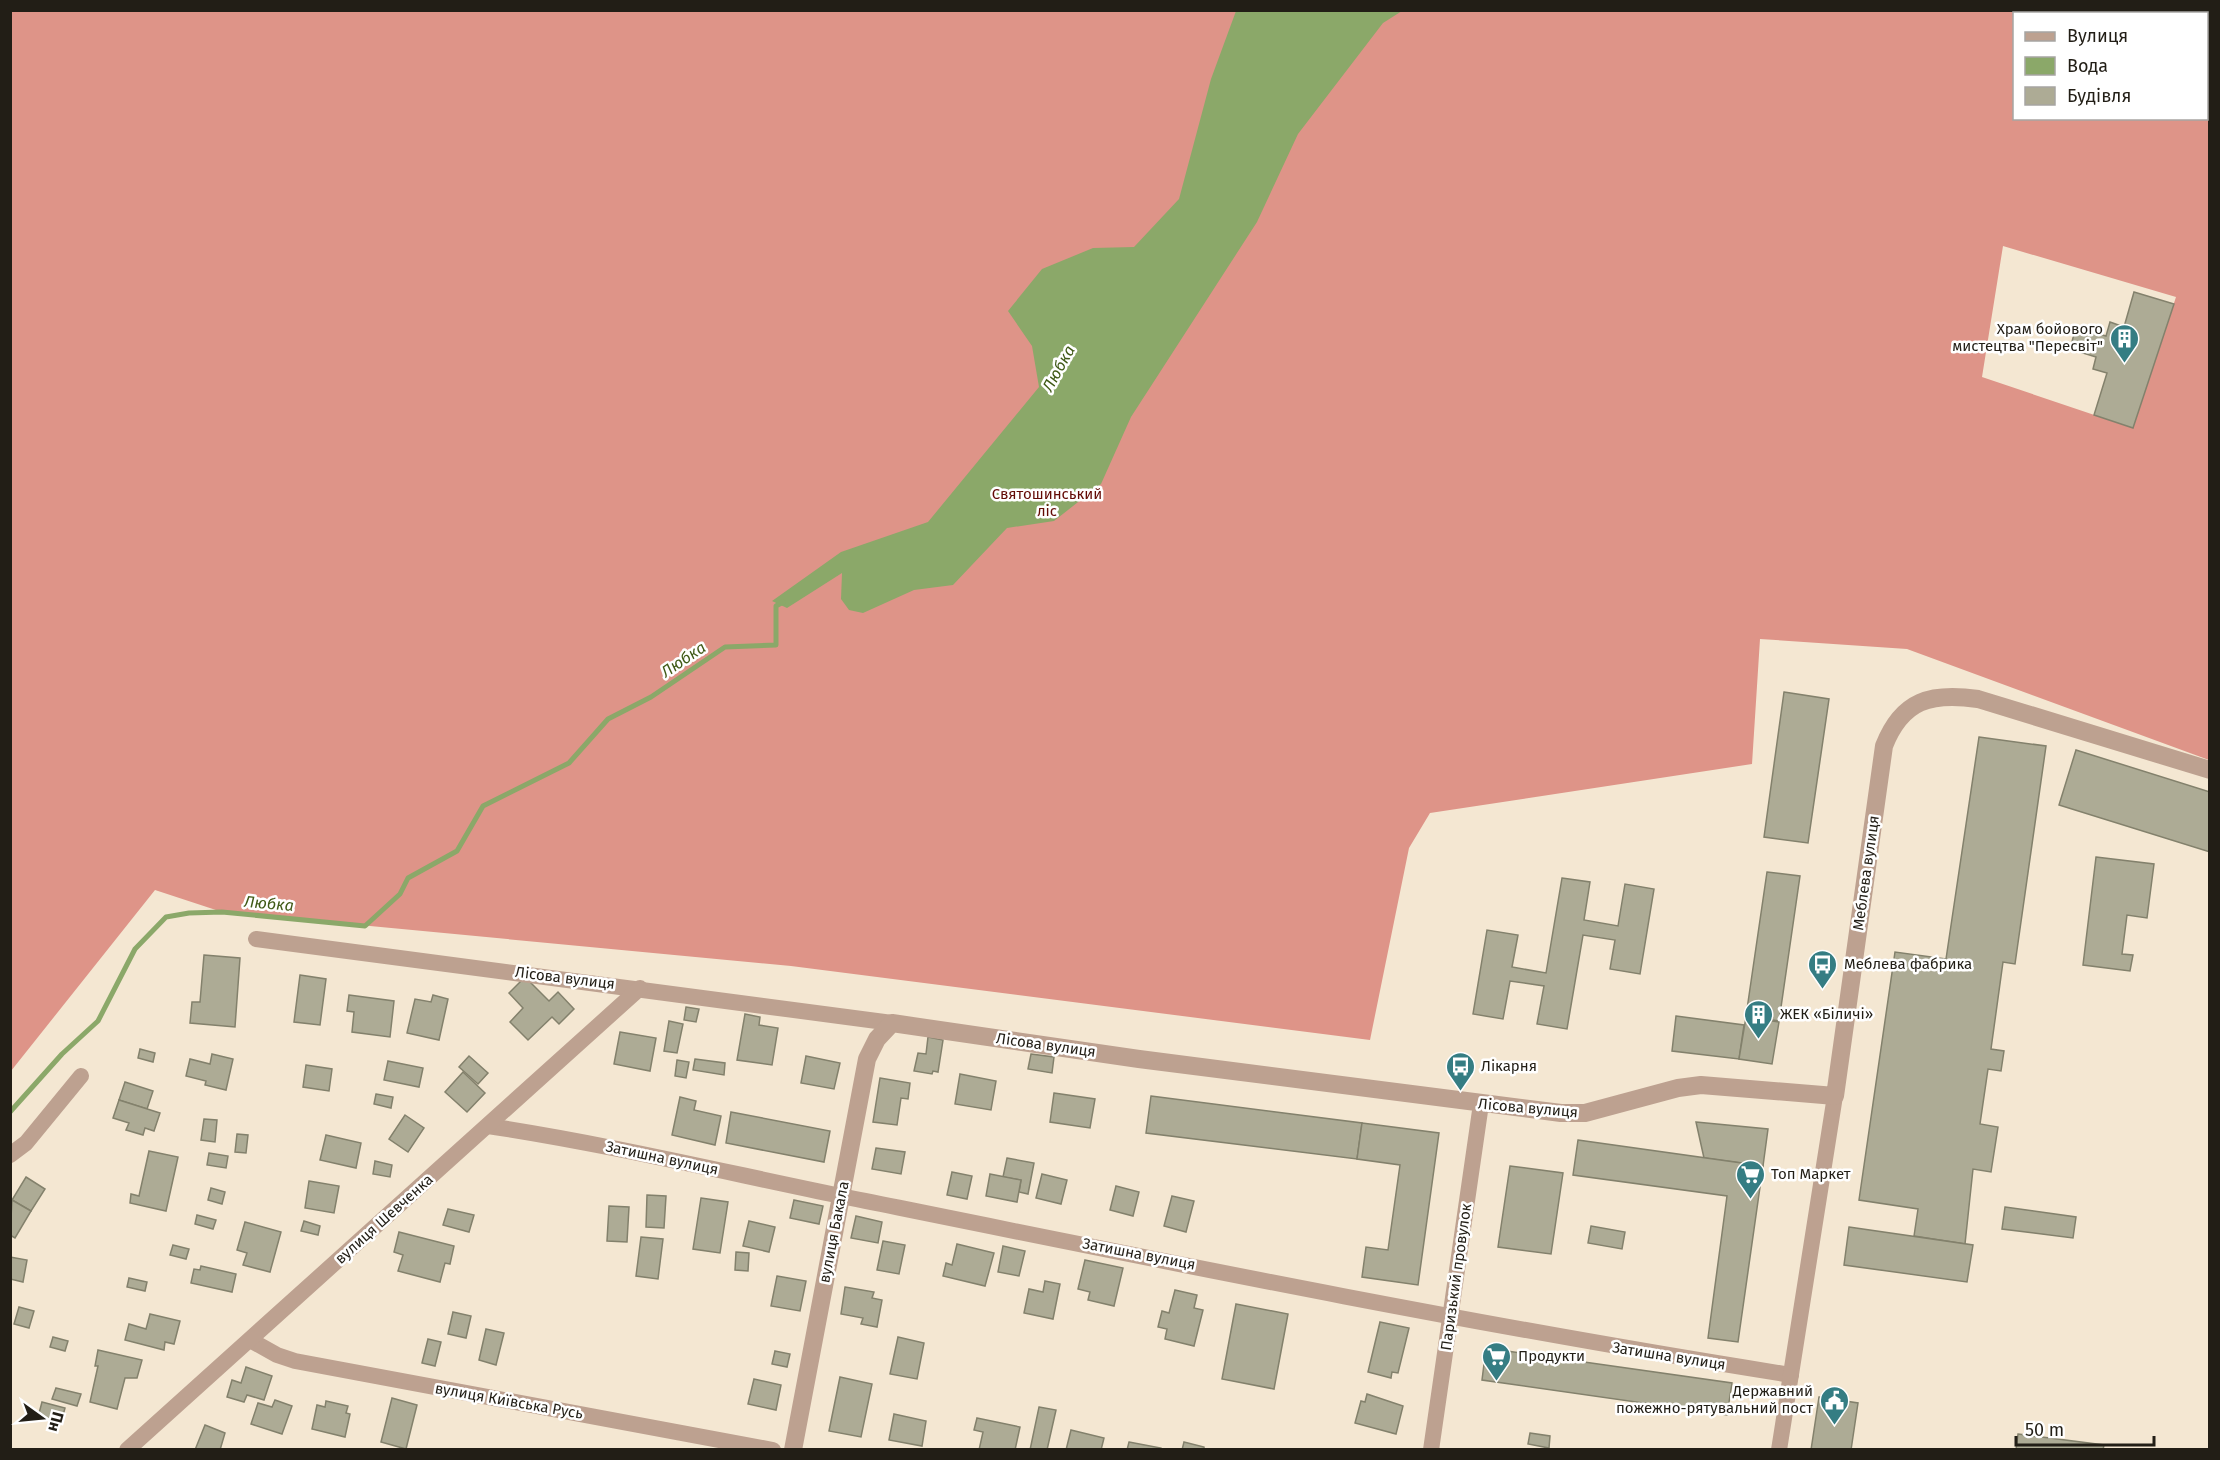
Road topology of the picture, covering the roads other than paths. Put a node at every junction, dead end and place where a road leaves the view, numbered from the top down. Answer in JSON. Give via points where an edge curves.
{"nodes":[{"id":1,"x":2210,"y":770,"type":"edge"},
{"id":2,"x":256,"y":939,"type":"dead end"},
{"id":3,"x":640,"y":988,"type":"junction"},
{"id":4,"x":892,"y":1023,"type":"junction"},
{"id":5,"x":81,"y":1076,"type":"dead end"},
{"id":6,"x":1835,"y":1096,"type":"junction"},
{"id":7,"x":1481,"y":1104,"type":"junction"},
{"id":8,"x":488,"y":1126,"type":"junction"},
{"id":9,"x":10,"y":1155,"type":"edge"},
{"id":10,"x":841,"y":1196,"type":"junction"},
{"id":11,"x":1449,"y":1315,"type":"junction"},
{"id":12,"x":250,"y":1340,"type":"junction"},
{"id":13,"x":1791,"y":1375,"type":"junction"},
{"id":14,"x":127,"y":1449,"type":"edge"},
{"id":15,"x":773,"y":1449,"type":"edge"},
{"id":16,"x":793,"y":1449,"type":"edge"},
{"id":17,"x":1431,"y":1449,"type":"edge"},
{"id":18,"x":1779,"y":1449,"type":"edge"}],
"edges":[{"from":1,"to":6,"type":"street","name":"Меблева вулиця","via":[[1989,702],[1954,697],[1920,702],[1900,716],[1884,746]]},
{"from":2,"to":3,"type":"street","name":"Лісова вулиця"},
{"from":3,"to":4,"type":"street","name":"Лісова вулиця"},
{"from":3,"to":8,"type":"street","name":"вулиця Шевченка"},
{"from":4,"to":7,"type":"street","name":"Лісова вулиця"},
{"from":4,"to":10,"type":"street","name":"вулиця Бакала","via":[[877,1039],[867,1059]]},
{"from":5,"to":9,"type":"street","via":[[26,1143]]},
{"from":6,"to":7,"type":"street","name":"Лісова вулиця","via":[[1701,1085],[1586,1113]]},
{"from":6,"to":13,"type":"street","name":"Меблева вулиця"},
{"from":7,"to":11,"type":"street","name":"Паризький провулок"},
{"from":8,"to":10,"type":"street","name":"Затишна вулиця","via":[[617,1148]]},
{"from":8,"to":12,"type":"street","name":"вулиця Шевченка"},
{"from":10,"to":11,"type":"street","name":"Затишна вулиця"},
{"from":10,"to":16,"type":"street","name":"вулиця Бакала"},
{"from":11,"to":13,"type":"street","name":"Затишна вулиця","via":[[1566,1339]]},
{"from":11,"to":17,"type":"street","name":"Паризький провулок"},
{"from":12,"to":14,"type":"street","name":"вулиця Шевченка"},
{"from":12,"to":15,"type":"street","name":"вулиця Київська Русь","via":[[296,1361]]},
{"from":13,"to":18,"type":"street","name":"Меблева вулиця"}]}
